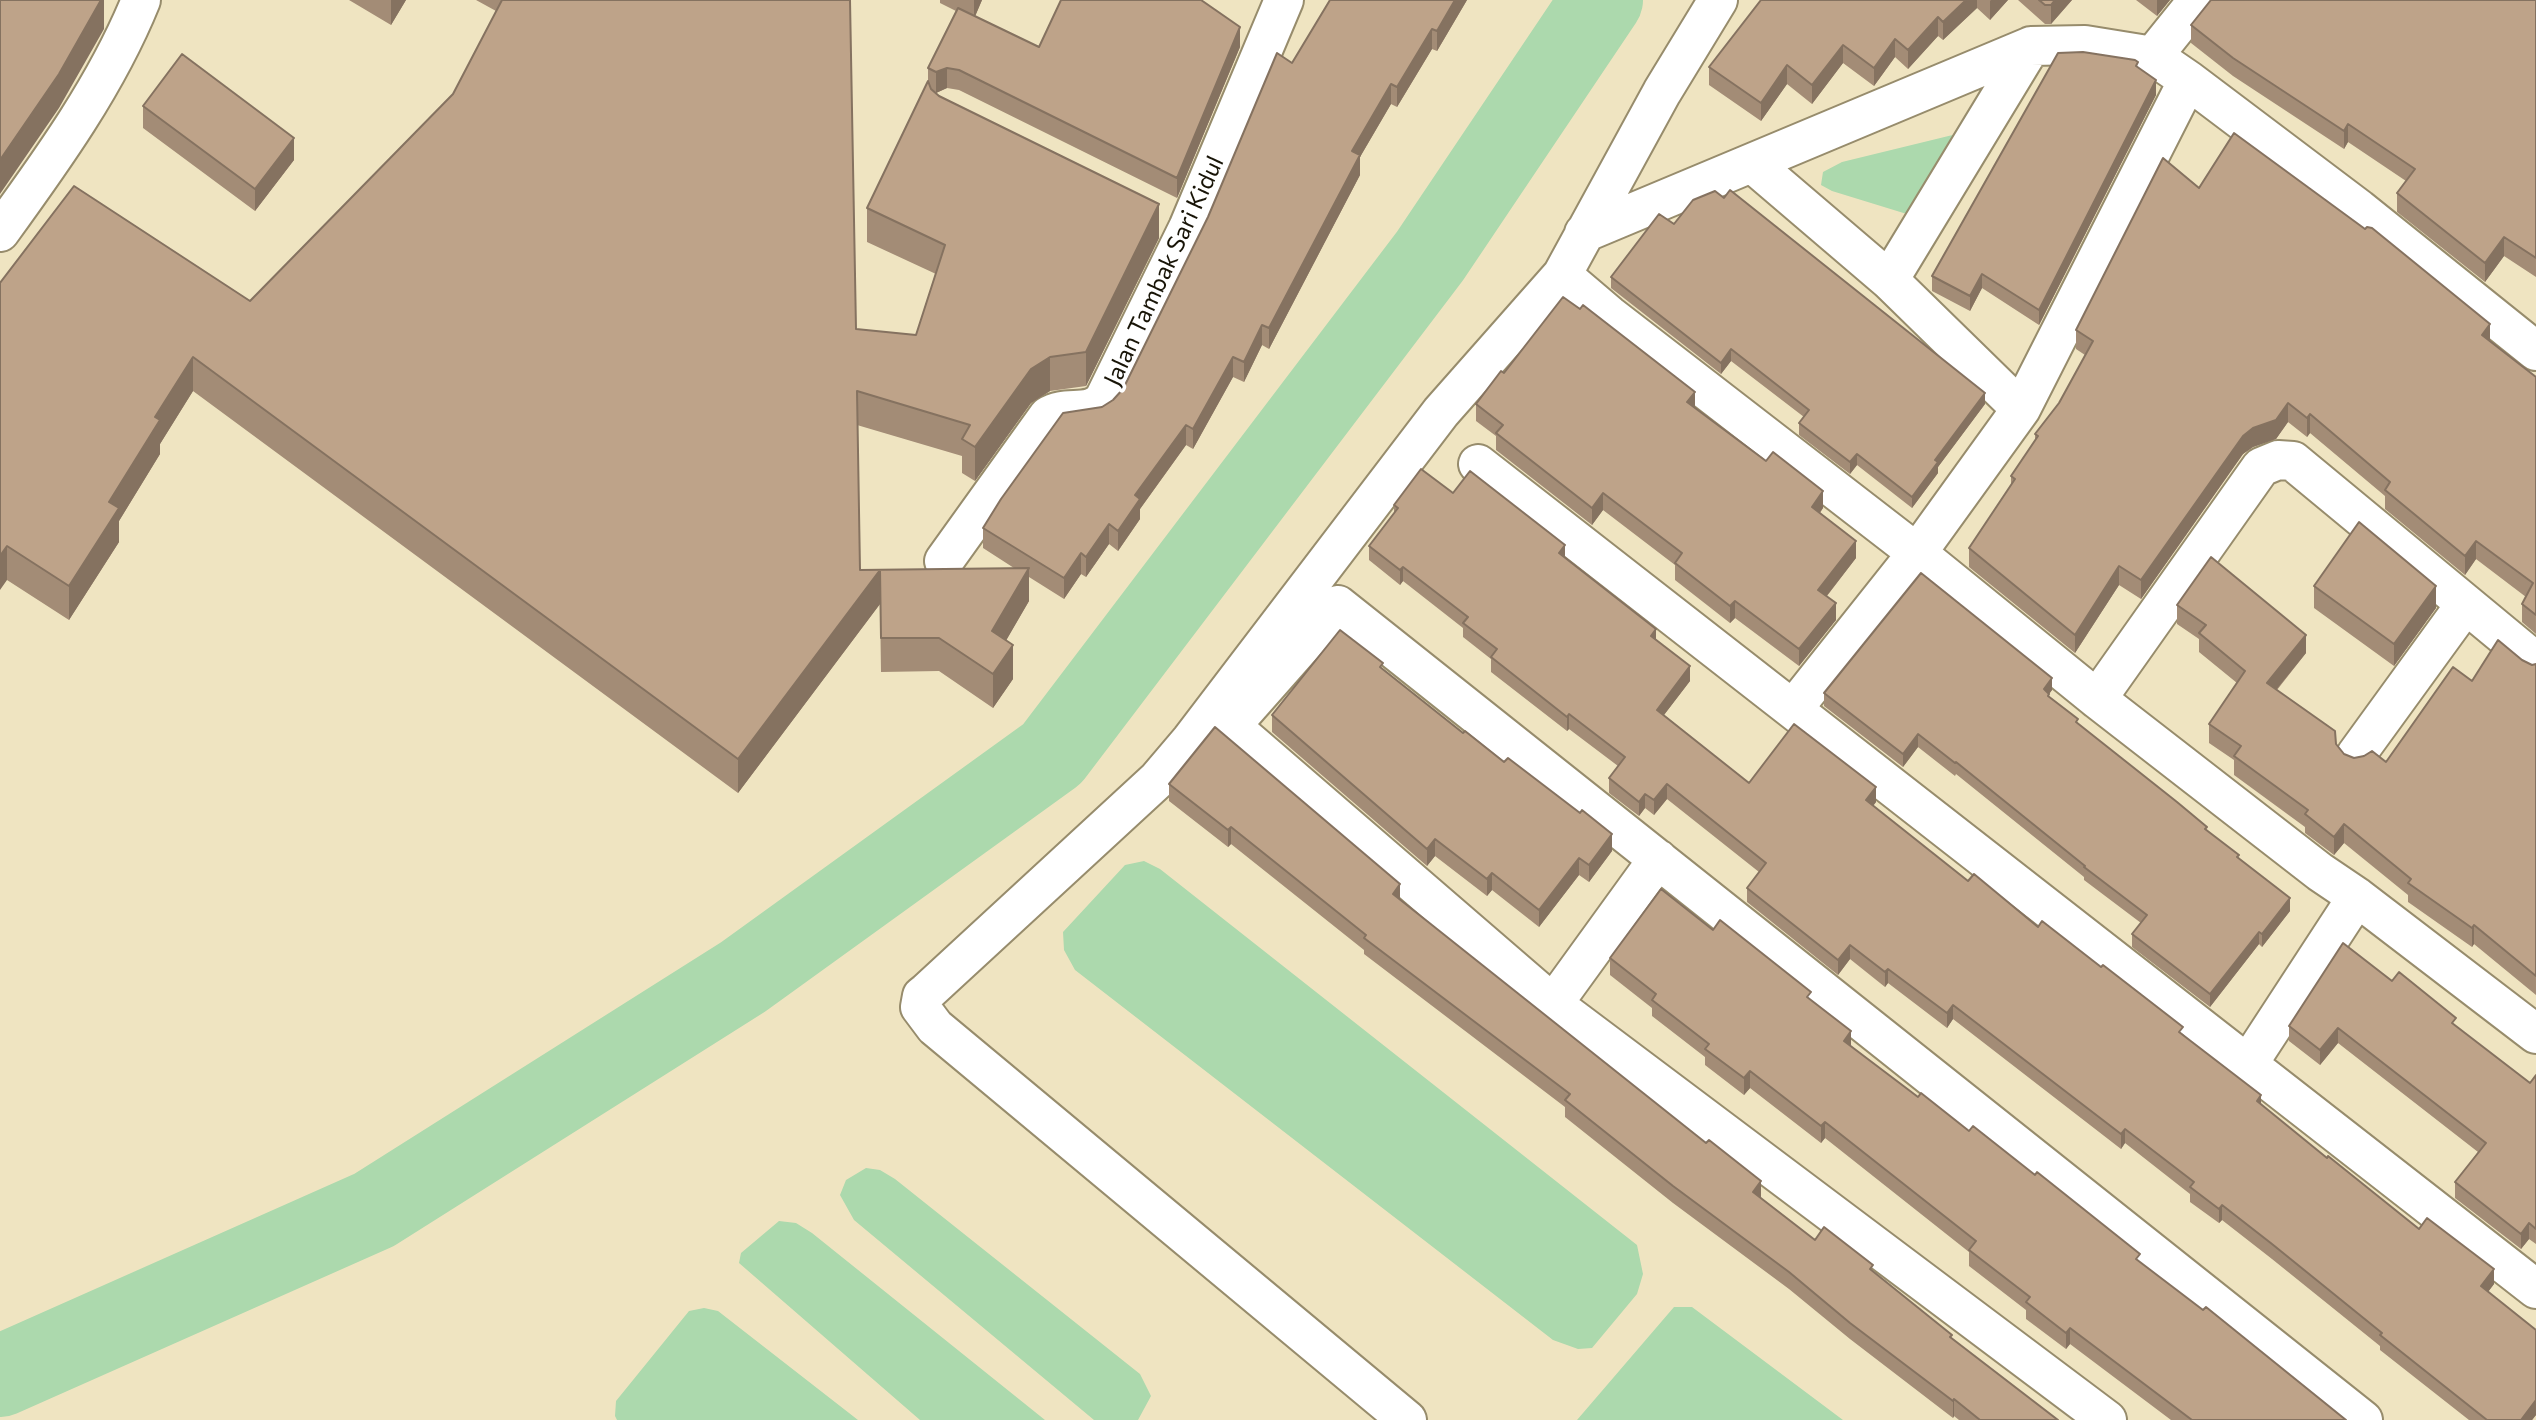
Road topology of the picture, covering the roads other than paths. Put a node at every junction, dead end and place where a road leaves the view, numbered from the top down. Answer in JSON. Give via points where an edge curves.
{"nodes":[{"id":1,"x":141,"y":0,"type":"edge"},
{"id":2,"x":1284,"y":0,"type":"edge"},
{"id":3,"x":1718,"y":0,"type":"edge"},
{"id":4,"x":2198,"y":0,"type":"edge"},
{"id":5,"x":2031,"y":46,"type":"junction"},
{"id":6,"x":2153,"y":56,"type":"junction"},
{"id":7,"x":2189,"y":80,"type":"junction"},
{"id":8,"x":1752,"y":163,"type":"junction"},
{"id":9,"x":0,"y":232,"type":"edge"},
{"id":10,"x":1584,"y":233,"type":"junction"},
{"id":11,"x":1562,"y":275,"type":"junction"},
{"id":12,"x":1889,"y":279,"type":"junction"},
{"id":13,"x":2536,"y":351,"type":"edge"},
{"id":14,"x":2021,"y":409,"type":"junction"},
{"id":15,"x":1479,"y":464,"type":"dead end"},
{"id":16,"x":1917,"y":553,"type":"junction"},
{"id":17,"x":944,"y":561,"type":"dead end"},
{"id":18,"x":2465,"y":605,"type":"junction"},
{"id":19,"x":2536,"y":662,"type":"edge"},
{"id":20,"x":2097,"y":699,"type":"junction"},
{"id":21,"x":1793,"y":709,"type":"junction"},
{"id":22,"x":2356,"y":755,"type":"edge"},
{"id":23,"x":1658,"y":859,"type":"junction"},
{"id":24,"x":2357,"y":897,"type":"junction"},
{"id":25,"x":1552,"y":1004,"type":"junction"},
{"id":26,"x":2536,"y":1034,"type":"edge"},
{"id":27,"x":2248,"y":1064,"type":"junction"},
{"id":28,"x":2536,"y":1289,"type":"edge"},
{"id":29,"x":1407,"y":1420,"type":"edge"},
{"id":30,"x":2107,"y":1420,"type":"edge"},
{"id":31,"x":2363,"y":1420,"type":"edge"}],
"edges":[{"from":1,"to":9,"type":"street","via":[[106,72],[46,169]]},
{"from":2,"to":17,"type":"street","name":"Jalan Tambak Sari Kidul","via":[[1175,221],[1104,399],[1093,408],[1048,416]]},
{"from":3,"to":10,"type":"street"},
{"from":4,"to":6,"type":"street"},
{"from":5,"to":6,"type":"street","via":[[2085,45]]},
{"from":5,"to":8,"type":"street"},
{"from":5,"to":12,"type":"street"},
{"from":6,"to":7,"type":"street"},
{"from":7,"to":13,"type":"street"},
{"from":7,"to":14,"type":"street"},
{"from":8,"to":10,"type":"street"},
{"from":8,"to":12,"type":"street"},
{"from":10,"to":11,"type":"street"},
{"from":11,"to":16,"type":"street"},
{"from":11,"to":29,"type":"street","via":[[1441,412],[1157,780],[920,1003],[935,1027]]},
{"from":12,"to":14,"type":"street"},
{"from":14,"to":16,"type":"street"},
{"from":15,"to":21,"type":"street"},
{"from":16,"to":20,"type":"street"},
{"from":16,"to":21,"type":"street"},
{"from":18,"to":19,"type":"street"},
{"from":18,"to":20,"type":"street","via":[[2293,461],[2278,460],[2261,467]]},
{"from":18,"to":22,"type":"street"},
{"from":20,"to":24,"type":"street"},
{"from":21,"to":27,"type":"street"},
{"from":23,"to":25,"type":"street"},
{"from":23,"to":25,"type":"street","via":[[1338,605],[1231,726]]},
{"from":23,"to":31,"type":"street"},
{"from":24,"to":26,"type":"street"},
{"from":24,"to":27,"type":"street"},
{"from":25,"to":30,"type":"street"},
{"from":27,"to":28,"type":"street"}]}
